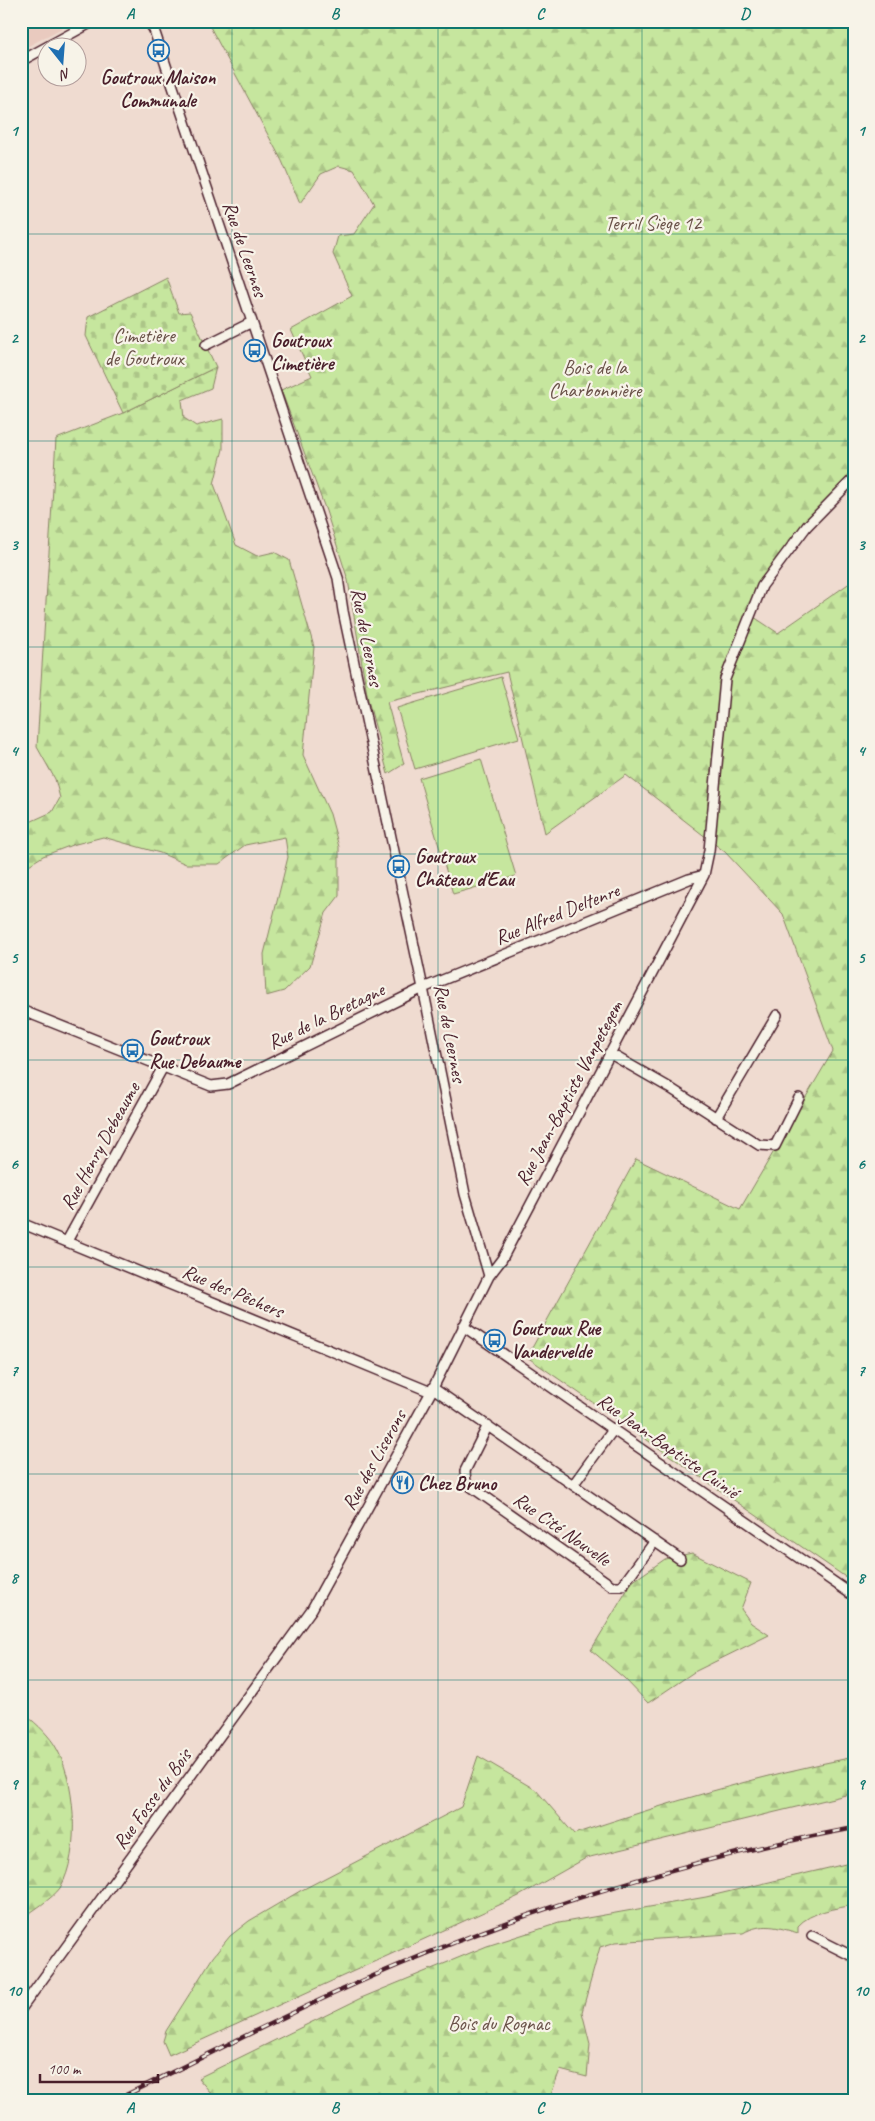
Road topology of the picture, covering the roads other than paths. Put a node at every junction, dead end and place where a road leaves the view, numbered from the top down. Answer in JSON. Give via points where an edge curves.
{"nodes":[{"id":1,"x":94,"y":21,"type":"edge"},
{"id":2,"x":148,"y":21,"type":"edge"},
{"id":3,"x":21,"y":61,"type":"edge"},
{"id":4,"x":252,"y":322,"type":"junction"},
{"id":5,"x":206,"y":345,"type":"dead end"},
{"id":6,"x":854,"y":478,"type":"edge"},
{"id":7,"x":704,"y":875,"type":"junction"},
{"id":8,"x":424,"y":988,"type":"junction"},
{"id":9,"x":21,"y":1010,"type":"edge"},
{"id":10,"x":777,"y":1016,"type":"dead end"},
{"id":11,"x":609,"y":1053,"type":"junction"},
{"id":12,"x":163,"y":1067,"type":"junction"},
{"id":13,"x":799,"y":1098,"type":"dead end"},
{"id":14,"x":716,"y":1118,"type":"junction"},
{"id":15,"x":21,"y":1223,"type":"edge"},
{"id":16,"x":67,"y":1241,"type":"junction"},
{"id":17,"x":489,"y":1276,"type":"junction"},
{"id":18,"x":463,"y":1326,"type":"junction"},
{"id":19,"x":432,"y":1390,"type":"junction"},
{"id":20,"x":488,"y":1425,"type":"junction"},
{"id":21,"x":613,"y":1430,"type":"junction"},
{"id":22,"x":573,"y":1485,"type":"junction"},
{"id":23,"x":655,"y":1542,"type":"junction"},
{"id":24,"x":680,"y":1559,"type":"dead end"},
{"id":25,"x":854,"y":1596,"type":"edge"},
{"id":26,"x":312,"y":1609,"type":"joint"},
{"id":27,"x":812,"y":1936,"type":"dead end"},
{"id":28,"x":854,"y":1957,"type":"edge"},
{"id":29,"x":21,"y":2010,"type":"edge"}],
"edges":[{"from":1,"to":3,"type":"street"},
{"from":2,"to":4,"type":"street","name":"Rue de Leernes","via":[[154,30]]},
{"from":4,"to":5,"type":"street"},
{"from":4,"to":8,"type":"street","name":"Rue de Leernes","via":[[338,578]]},
{"from":6,"to":7,"type":"street","name":"Rue Jean-Baptiste Vanpetegem","via":[[808,526],[762,586],[725,679]]},
{"from":7,"to":8,"type":"street","name":"Rue Alfred Deltenre"},
{"from":7,"to":11,"type":"street","name":"Rue Jean-Baptiste Vanpetegem"},
{"from":8,"to":12,"type":"street","name":"Rue de la Bretagne","via":[[228,1084],[211,1086]]},
{"from":8,"to":17,"type":"street","name":"Rue de Leernes","via":[[465,1194]]},
{"from":9,"to":12,"type":"street","name":"Rue de la Bretagne"},
{"from":10,"to":14,"type":"street"},
{"from":11,"to":14,"type":"street"},
{"from":11,"to":17,"type":"street","name":"Rue Jean-Baptiste Vanpetegem","via":[[502,1260]]},
{"from":12,"to":16,"type":"street","name":"Rue Henry Debeaume"},
{"from":13,"to":14,"type":"street","via":[[775,1146],[759,1145]]},
{"from":15,"to":16,"type":"street","name":"Rue des Pêchers"},
{"from":16,"to":19,"type":"street","name":"Rue des Pêchers"},
{"from":17,"to":18,"type":"street","name":"Rue Jean-Baptiste Vanpetegem"},
{"from":18,"to":19,"type":"street","name":"Rue des Liserons"},
{"from":18,"to":21,"type":"street","name":"Rue Jean-Baptiste Cuinié"},
{"from":19,"to":20,"type":"street"},
{"from":19,"to":26,"type":"street","name":"Rue des Liserons"},
{"from":20,"to":22,"type":"street"},
{"from":20,"to":23,"type":"street","name":"Rue Cité Nouvelle","via":[[465,1471],[466,1483],[612,1586],[622,1586]]},
{"from":21,"to":22,"type":"street"},
{"from":21,"to":25,"type":"street","name":"Rue Jean-Baptiste Cuinié"},
{"from":22,"to":23,"type":"street"},
{"from":23,"to":24,"type":"street"},
{"from":26,"to":29,"type":"street","name":"Rue Fosse du Bois"},
{"from":27,"to":28,"type":"street"}]}
